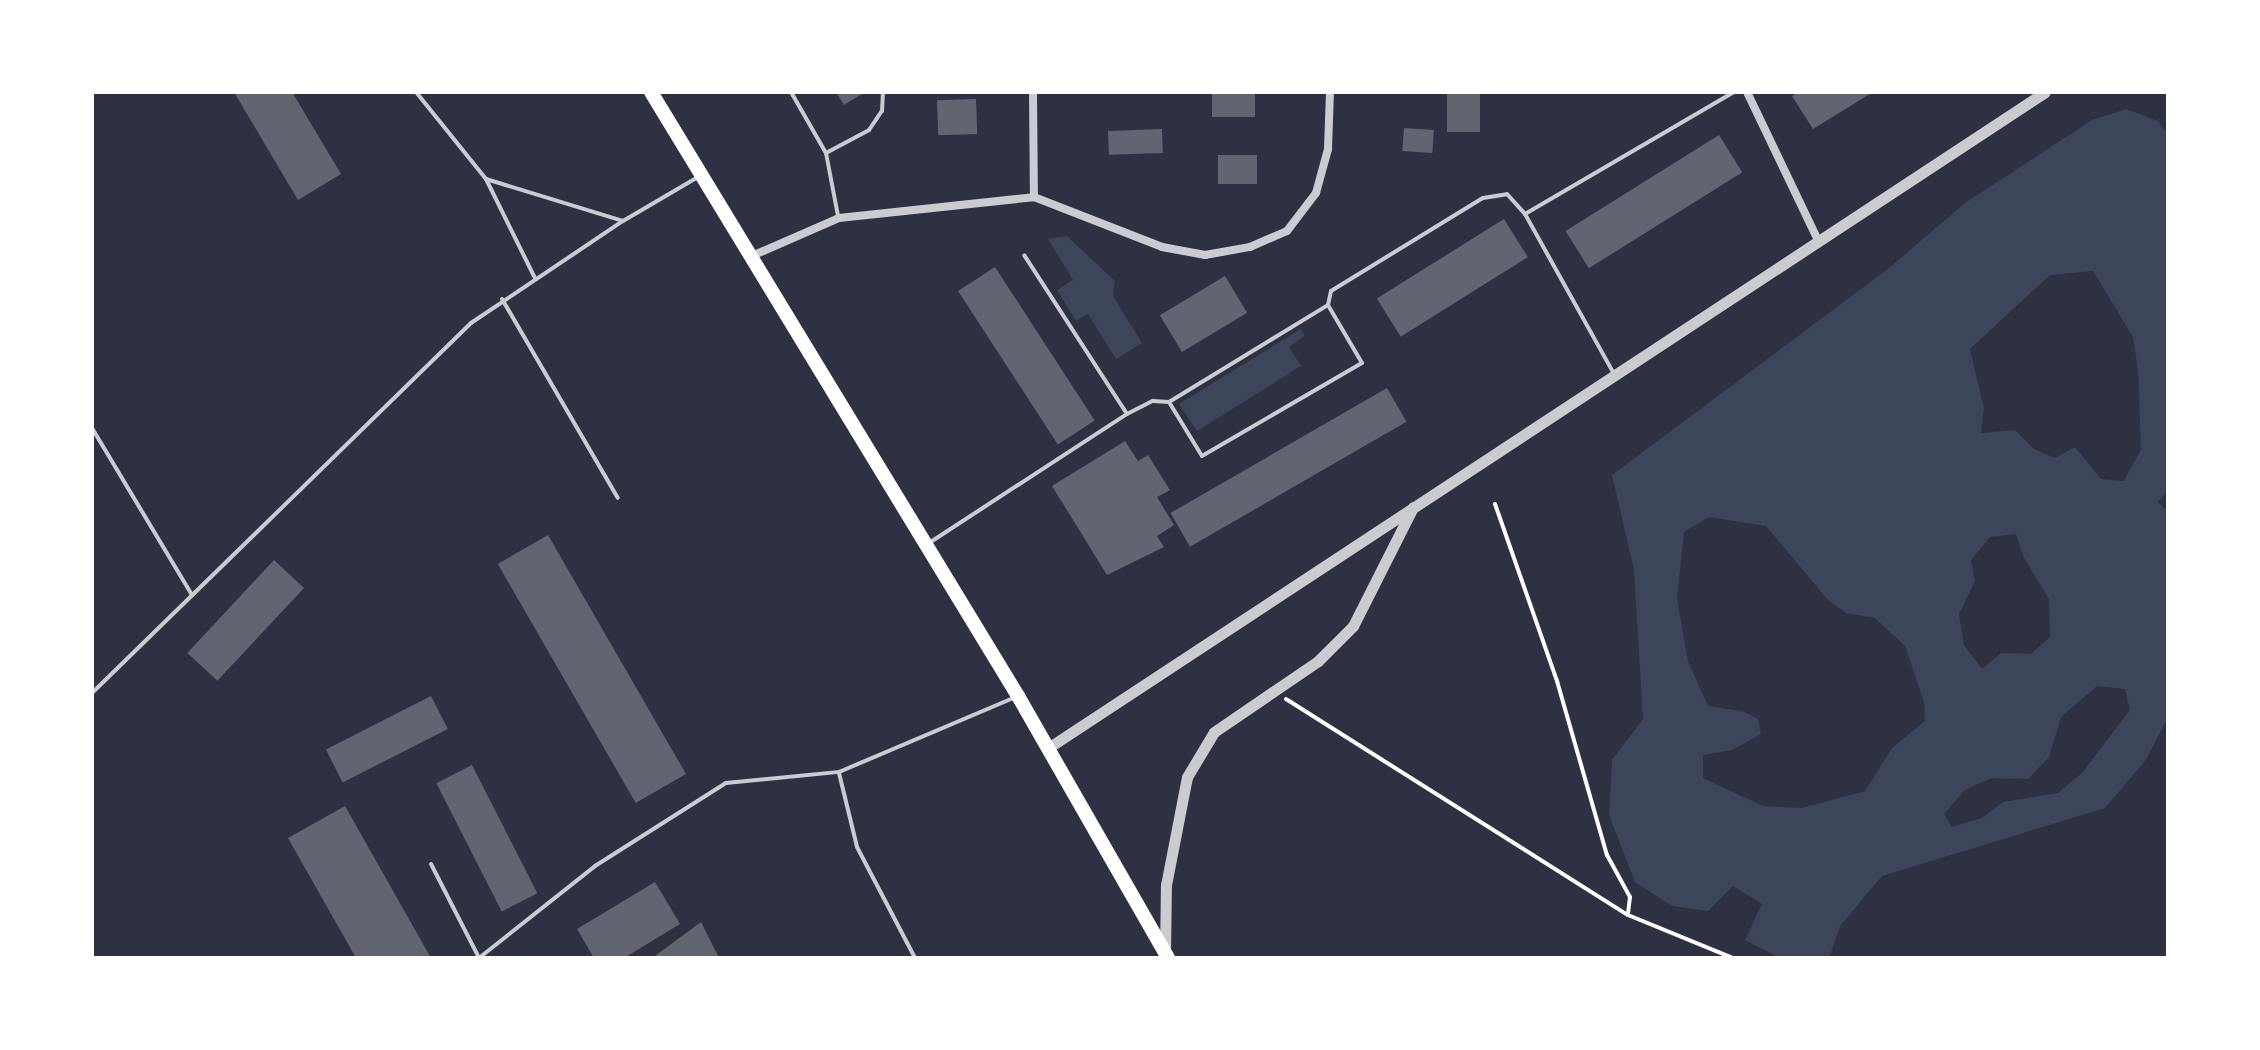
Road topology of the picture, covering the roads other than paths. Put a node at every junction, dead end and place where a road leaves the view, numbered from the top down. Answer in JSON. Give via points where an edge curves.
{"nodes":[{"id":1,"x":416,"y":92,"type":"edge"},
{"id":2,"x":651,"y":92,"type":"edge"},
{"id":3,"x":791,"y":92,"type":"edge"},
{"id":4,"x":883,"y":92,"type":"edge"},
{"id":5,"x":1033,"y":92,"type":"edge"},
{"id":6,"x":1330,"y":92,"type":"edge"},
{"id":7,"x":1734,"y":92,"type":"edge"},
{"id":8,"x":1747,"y":92,"type":"edge"},
{"id":9,"x":2045,"y":92,"type":"edge"},
{"id":10,"x":826,"y":153,"type":"junction"},
{"id":11,"x":704,"y":173,"type":"junction"},
{"id":12,"x":486,"y":179,"type":"junction"},
{"id":13,"x":1034,"y":197,"type":"junction"},
{"id":14,"x":1525,"y":214,"type":"junction"},
{"id":15,"x":839,"y":218,"type":"junction"},
{"id":16,"x":623,"y":221,"type":"junction"},
{"id":17,"x":1819,"y":242,"type":"junction"},
{"id":18,"x":754,"y":255,"type":"junction"},
{"id":19,"x":1024,"y":255,"type":"dead end"},
{"id":20,"x":535,"y":278,"type":"junction"},
{"id":21,"x":502,"y":299,"type":"junction"},
{"id":22,"x":1328,"y":305,"type":"junction"},
{"id":23,"x":1616,"y":376,"type":"junction"},
{"id":24,"x":1169,"y":402,"type":"junction"},
{"id":25,"x":1127,"y":414,"type":"junction"},
{"id":26,"x":92,"y":428,"type":"edge"},
{"id":27,"x":618,"y":498,"type":"dead end"},
{"id":28,"x":1415,"y":504,"type":"junction"},
{"id":29,"x":927,"y":545,"type":"junction"},
{"id":30,"x":192,"y":595,"type":"junction"},
{"id":31,"x":92,"y":693,"type":"edge"},
{"id":32,"x":1018,"y":696,"type":"junction"},
{"id":33,"x":1048,"y":748,"type":"junction"},
{"id":34,"x":839,"y":772,"type":"junction"},
{"id":35,"x":431,"y":864,"type":"dead end"},
{"id":36,"x":1166,"y":956,"type":"edge"},
{"id":37,"x":915,"y":958,"type":"edge"}],
"edges":[{"from":1,"to":12,"type":"lane"},
{"from":2,"to":11,"type":"main road"},
{"from":3,"to":10,"type":"lane"},
{"from":4,"to":10,"type":"lane","via":[[882,111],[869,130]]},
{"from":5,"to":13,"type":"street"},
{"from":6,"to":13,"type":"street","via":[[1328,149],[1316,193],[1287,231],[1250,247],[1205,255],[1162,247]]},
{"from":7,"to":14,"type":"lane"},
{"from":8,"to":17,"type":"street"},
{"from":9,"to":17,"type":"street"},
{"from":10,"to":15,"type":"lane"},
{"from":11,"to":16,"type":"lane"},
{"from":11,"to":18,"type":"main road"},
{"from":12,"to":16,"type":"lane"},
{"from":12,"to":20,"type":"lane"},
{"from":13,"to":15,"type":"street"},
{"from":14,"to":22,"type":"lane","via":[[1507,194],[1483,198],[1331,291]]},
{"from":14,"to":23,"type":"lane"},
{"from":15,"to":18,"type":"street"},
{"from":16,"to":20,"type":"lane"},
{"from":17,"to":23,"type":"street"},
{"from":18,"to":29,"type":"main road"},
{"from":19,"to":25,"type":"lane"},
{"from":20,"to":21,"type":"lane"},
{"from":21,"to":27,"type":"lane"},
{"from":21,"to":30,"type":"lane","via":[[471,323]]},
{"from":22,"to":24,"type":"lane"},
{"from":22,"to":24,"type":"lane","via":[[1362,363],[1202,456]]},
{"from":23,"to":28,"type":"street"},
{"from":24,"to":25,"type":"lane","via":[[1153,401]]},
{"from":25,"to":29,"type":"lane"},
{"from":26,"to":30,"type":"lane"},
{"from":28,"to":33,"type":"street"},
{"from":28,"to":36,"type":"street","via":[[1353,626],[1274,692],[1214,732],[1187,777],[1166,885]]},
{"from":29,"to":32,"type":"main road"},
{"from":30,"to":31,"type":"lane"},
{"from":32,"to":33,"type":"main road"},
{"from":32,"to":34,"type":"lane"},
{"from":33,"to":36,"type":"main road"},
{"from":34,"to":35,"type":"lane","via":[[726,783],[621,848],[479,958]]},
{"from":34,"to":37,"type":"lane","via":[[857,847]]}]}
